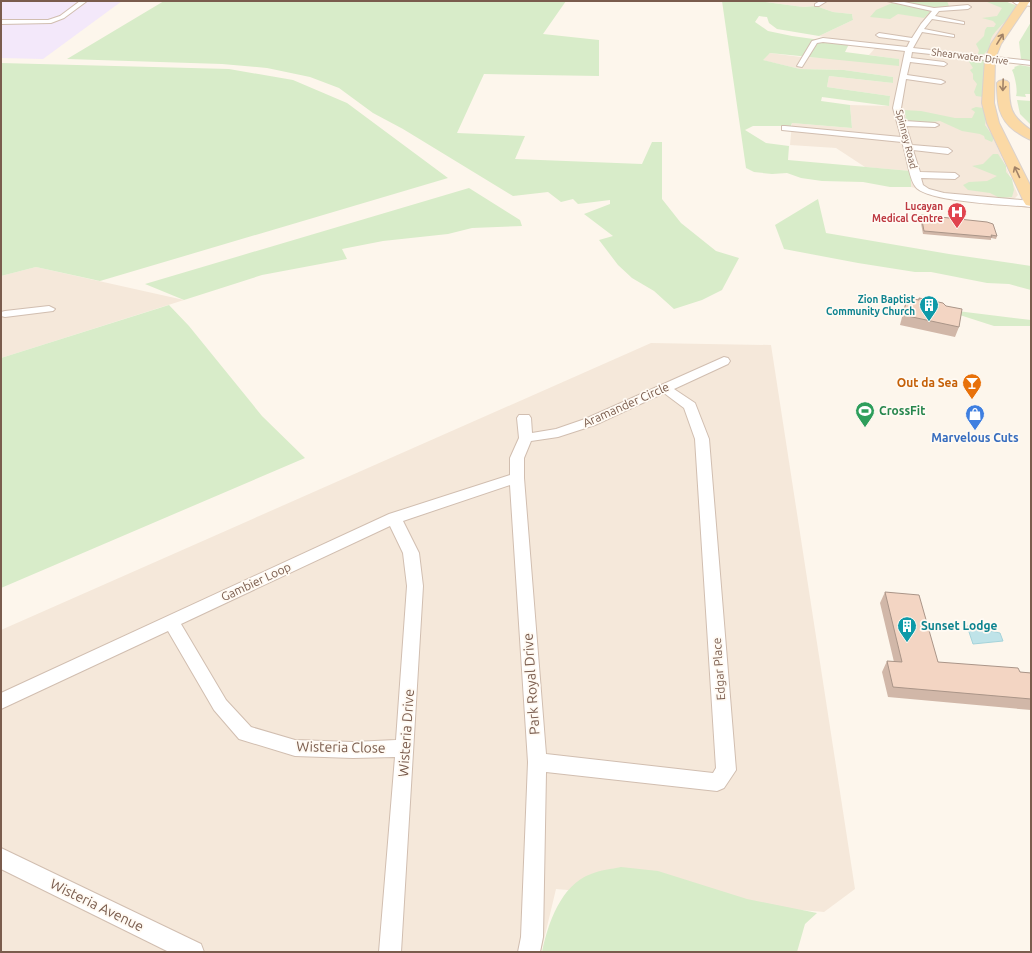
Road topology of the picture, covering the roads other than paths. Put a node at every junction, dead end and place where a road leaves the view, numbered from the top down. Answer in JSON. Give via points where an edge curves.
{"nodes":[{"id":1,"x":84,"y":1,"type":"edge"},
{"id":2,"x":824,"y":1,"type":"edge"},
{"id":3,"x":890,"y":1,"type":"edge"},
{"id":4,"x":904,"y":2,"type":"edge"},
{"id":5,"x":1024,"y":2,"type":"edge"},
{"id":6,"x":817,"y":5,"type":"dead end"},
{"id":7,"x":968,"y":7,"type":"dead end"},
{"id":8,"x":933,"y":13,"type":"junction"},
{"id":9,"x":1,"y":22,"type":"edge"},
{"id":10,"x":962,"y":22,"type":"dead end"},
{"id":11,"x":1023,"y":23,"type":"dead end"},
{"id":12,"x":920,"y":30,"type":"junction"},
{"id":13,"x":879,"y":35,"type":"dead end"},
{"id":14,"x":952,"y":36,"type":"dead end"},
{"id":15,"x":914,"y":40,"type":"junction"},
{"id":16,"x":910,"y":49,"type":"junction"},
{"id":17,"x":990,"y":58,"type":"junction"},
{"id":18,"x":908,"y":60,"type":"junction"},
{"id":19,"x":1005,"y":60,"type":"junction"},
{"id":20,"x":1031,"y":63,"type":"edge"},
{"id":21,"x":944,"y":64,"type":"dead end"},
{"id":22,"x":800,"y":66,"type":"dead end"},
{"id":23,"x":904,"y":77,"type":"junction"},
{"id":24,"x":941,"y":82,"type":"dead end"},
{"id":25,"x":902,"y":123,"type":"junction"},
{"id":26,"x":936,"y":125,"type":"dead end"},
{"id":27,"x":785,"y":128,"type":"dead end"},
{"id":28,"x":1031,"y":137,"type":"edge"},
{"id":29,"x":907,"y":144,"type":"junction"},
{"id":30,"x":1005,"y":147,"type":"junction"},
{"id":31,"x":948,"y":151,"type":"dead end"},
{"id":32,"x":916,"y":175,"type":"junction"},
{"id":33,"x":955,"y":176,"type":"dead end"},
{"id":34,"x":1030,"y":200,"type":"edge"},
{"id":35,"x":1,"y":302,"type":"edge"},
{"id":36,"x":48,"y":309,"type":"dead end"},
{"id":37,"x":3,"y":315,"type":"edge"},
{"id":38,"x":724,"y":361,"type":"dead end"},
{"id":39,"x":665,"y":388,"type":"junction"},
{"id":40,"x":524,"y":418,"type":"dead end"},
{"id":41,"x":526,"y":438,"type":"junction"},
{"id":42,"x":517,"y":478,"type":"junction"},
{"id":43,"x":394,"y":518,"type":"junction"},
{"id":44,"x":171,"y":621,"type":"junction"},
{"id":45,"x":1,"y":701,"type":"edge"},
{"id":46,"x":405,"y":748,"type":"junction"},
{"id":47,"x":537,"y":762,"type":"junction"},
{"id":48,"x":1,"y":858,"type":"edge"},
{"id":49,"x":193,"y":952,"type":"edge"},
{"id":50,"x":390,"y":952,"type":"edge"},
{"id":51,"x":529,"y":952,"type":"edge"}],
"edges":[{"from":1,"to":9,"type":"street","via":[[62,17],[48,22]]},
{"from":2,"to":6,"type":"street"},
{"from":3,"to":4,"type":"street"},
{"from":4,"to":8,"type":"street"},
{"from":17,"to":5,"type":"main road","one_way":true,"via":[[996,44]]},
{"from":7,"to":8,"type":"street"},
{"from":8,"to":10,"type":"street"},
{"from":8,"to":12,"type":"street","name":"Spinney Road"},
{"from":11,"to":19,"type":"main road"},
{"from":12,"to":14,"type":"street"},
{"from":12,"to":15,"type":"street","name":"Spinney Road"},
{"from":13,"to":15,"type":"street"},
{"from":15,"to":16,"type":"street","name":"Spinney Road"},
{"from":16,"to":17,"type":"street","name":"Shearwater Drive"},
{"from":16,"to":18,"type":"street","name":"Spinney Road"},
{"from":16,"to":22,"type":"street","name":"Shearwater Drive","via":[[815,41]]},
{"from":17,"to":19,"type":"street","name":"Shearwater Drive"},
{"from":17,"to":30,"type":"main road","via":[[988,103],[993,123]]},
{"from":18,"to":21,"type":"street"},
{"from":18,"to":23,"type":"street","name":"Spinney Road"},
{"from":19,"to":20,"type":"street","name":"Shearwater Drive"},
{"from":19,"to":28,"type":"main road","one_way":true,"via":[[1003,105],[1009,119]]},
{"from":23,"to":24,"type":"street"},
{"from":23,"to":25,"type":"street","name":"Spinney Road","via":[[897,108]]},
{"from":25,"to":26,"type":"street"},
{"from":25,"to":29,"type":"street","name":"Spinney Road"},
{"from":27,"to":29,"type":"street"},
{"from":28,"to":30,"type":"main road","via":[[1010,140]]},
{"from":29,"to":31,"type":"street"},
{"from":29,"to":32,"type":"street","name":"Spinney Road"},
{"from":34,"to":30,"type":"main road","one_way":true},
{"from":32,"to":33,"type":"street"},
{"from":32,"to":34,"type":"street","name":"Spinney Road","via":[[919,186],[944,196]]},
{"from":35,"to":37,"type":"street","via":[[5,306]]},
{"from":36,"to":37,"type":"street"},
{"from":38,"to":39,"type":"street","name":"Aramander Circle"},
{"from":39,"to":41,"type":"street","name":"Aramander Circle","via":[[590,422],[558,433]]},
{"from":39,"to":47,"type":"street","name":"Edgar Place","via":[[690,406],[702,440],[726,770],[717,782]]},
{"from":40,"to":41,"type":"street","name":"Park Royal Drive"},
{"from":41,"to":42,"type":"street","name":"Park Royal Drive","via":[[517,458]]},
{"from":42,"to":43,"type":"street","name":"Gambier Loop"},
{"from":42,"to":47,"type":"street","name":"Park Royal Drive"},
{"from":43,"to":44,"type":"street","name":"Gambier Loop"},
{"from":43,"to":46,"type":"street","name":"Wisteria Drive","via":[[411,553],[415,586]]},
{"from":44,"to":45,"type":"street","name":"Gambier Loop"},
{"from":44,"to":46,"type":"street","name":"Wisteria Close","via":[[220,705],[245,733],[295,748]]},
{"from":46,"to":50,"type":"street","name":"Wisteria Drive"},
{"from":47,"to":51,"type":"street","name":"Park Royal Drive","via":[[532,937]]},
{"from":48,"to":49,"type":"street","name":"Wisteria Avenue"}]}
